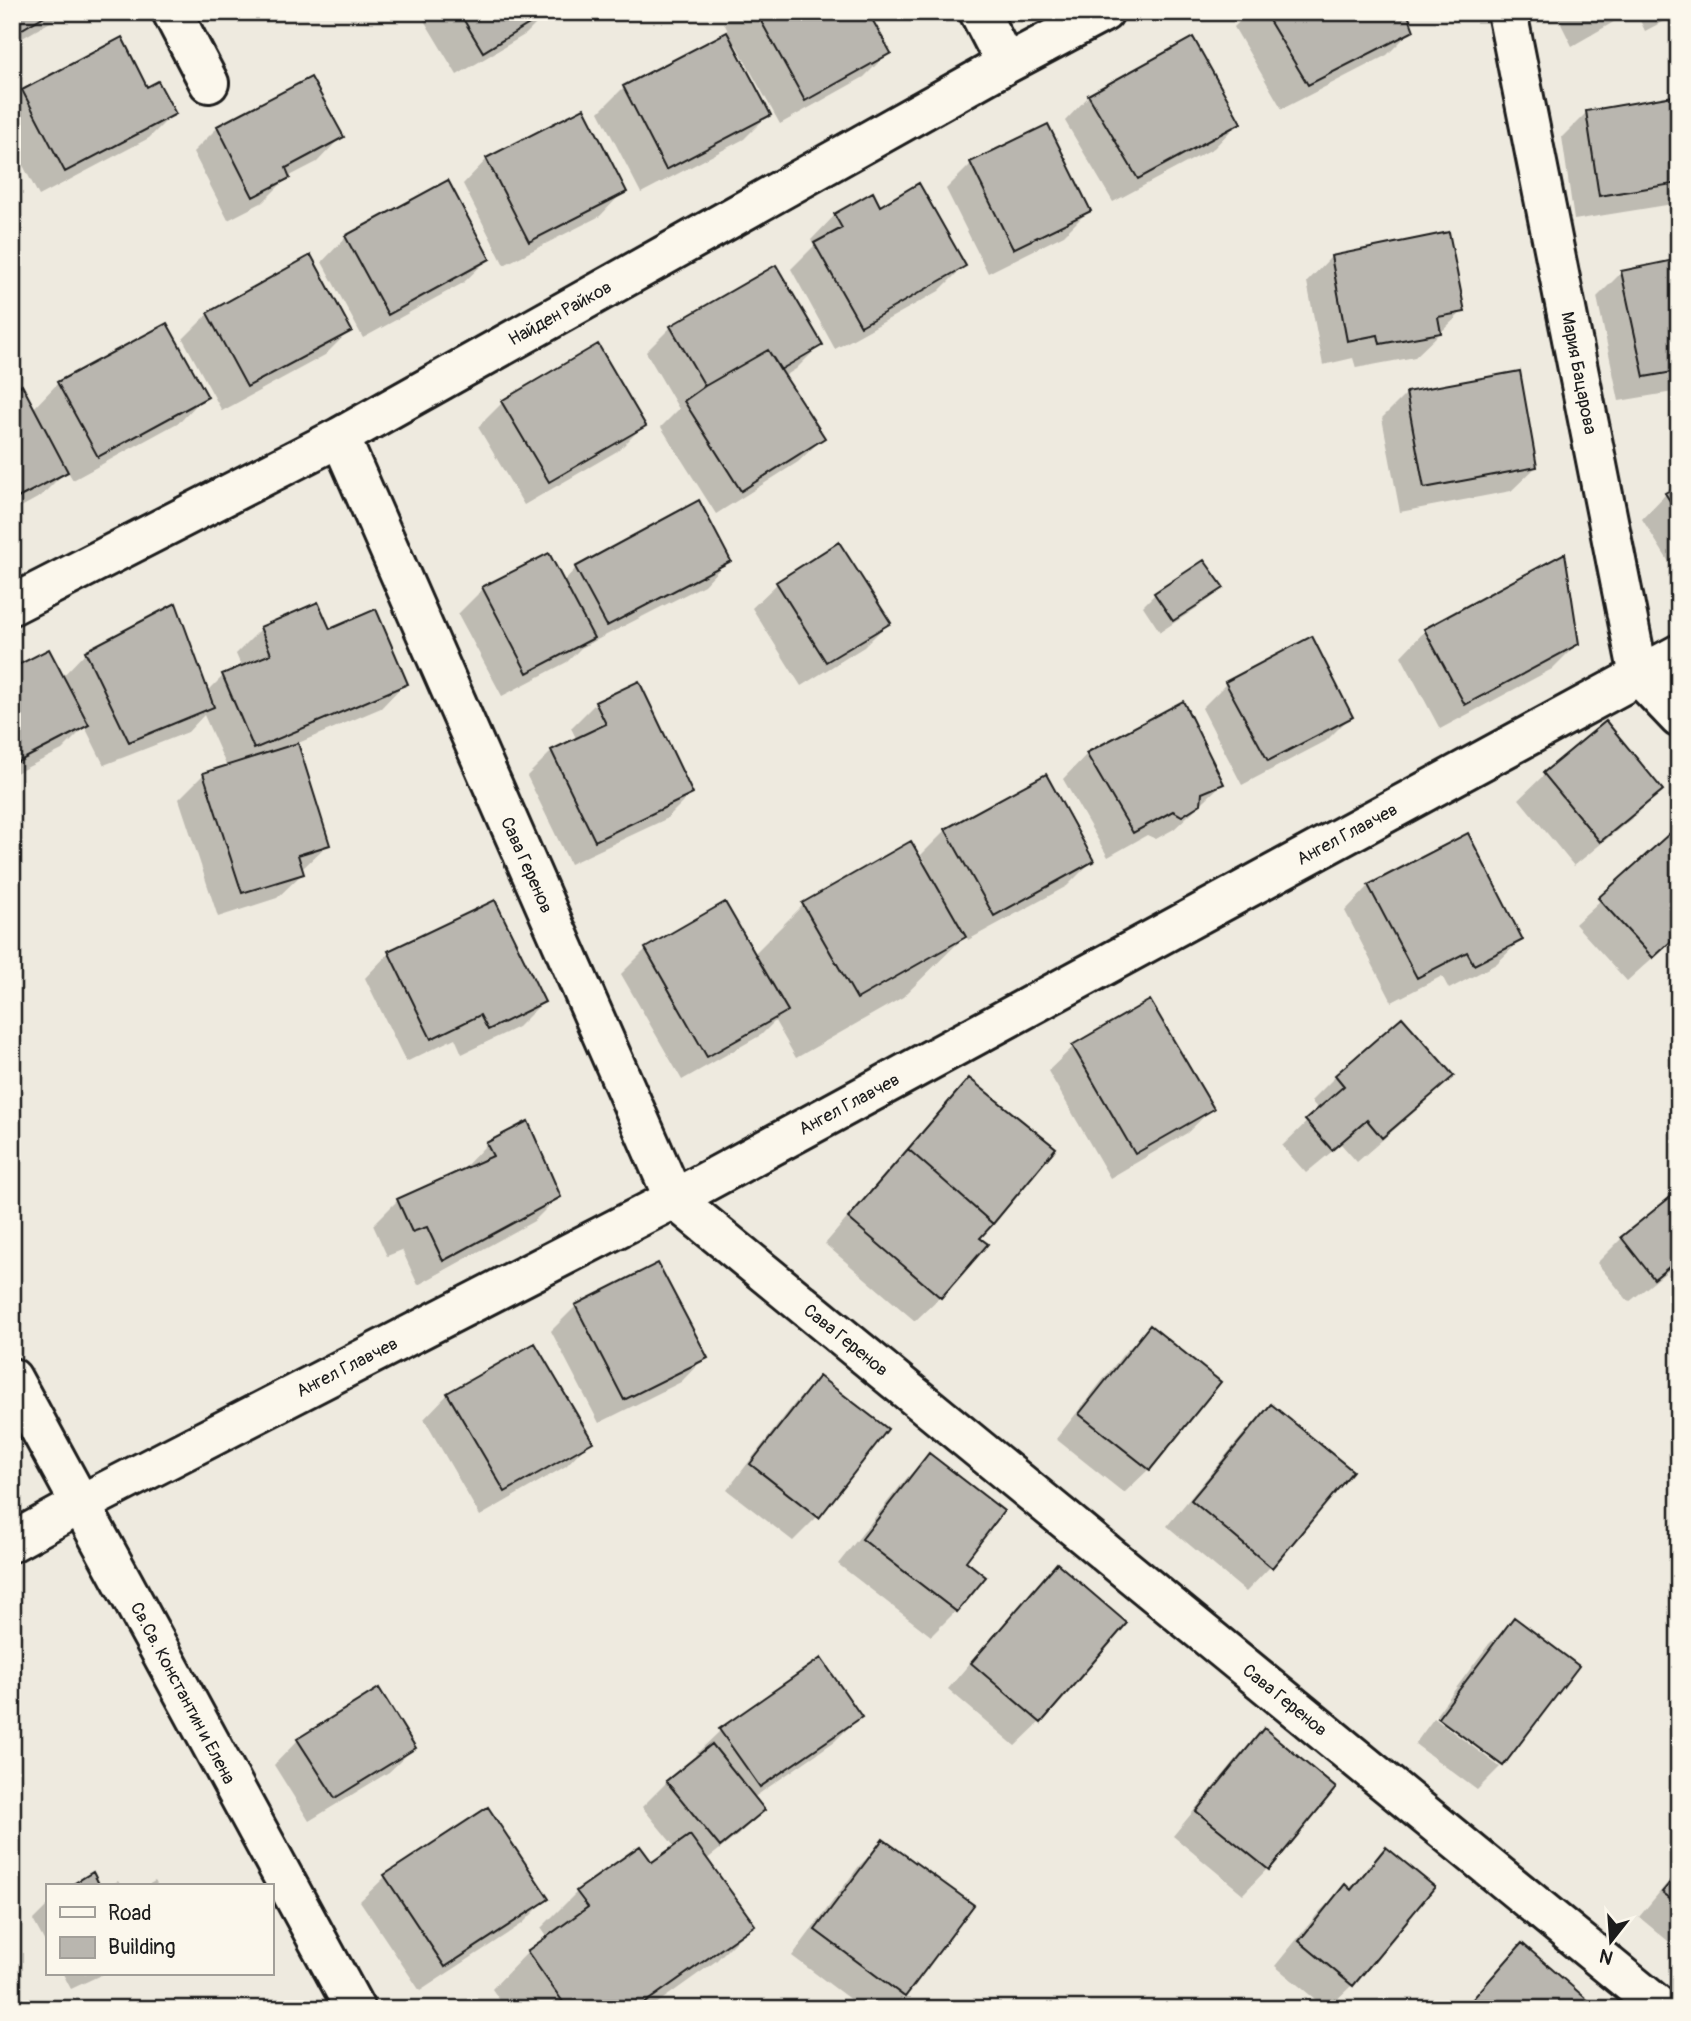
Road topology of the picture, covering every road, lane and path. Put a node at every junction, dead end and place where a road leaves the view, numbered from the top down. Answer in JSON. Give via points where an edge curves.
{"nodes":[{"id":1,"x":172,"y":12,"type":"edge"},
{"id":2,"x":979,"y":12,"type":"edge"},
{"id":3,"x":1104,"y":12,"type":"edge"},
{"id":4,"x":1507,"y":12,"type":"edge"},
{"id":5,"x":1006,"y":64,"type":"junction"},
{"id":6,"x":209,"y":83,"type":"dead end"},
{"id":7,"x":340,"y":437,"type":"junction"},
{"id":8,"x":12,"y":605,"type":"edge"},
{"id":9,"x":1679,"y":654,"type":"edge"},
{"id":10,"x":1639,"y":676,"type":"junction"},
{"id":11,"x":1679,"y":719,"type":"edge"},
{"id":12,"x":674,"y":1199,"type":"junction"},
{"id":13,"x":12,"y":1377,"type":"edge"},
{"id":14,"x":81,"y":1504,"type":"junction"},
{"id":15,"x":12,"y":1542,"type":"edge"},
{"id":16,"x":355,"y":2009,"type":"edge"},
{"id":17,"x":1662,"y":2009,"type":"edge"}],
"edges":[{"from":1,"to":6,"type":"street"},
{"from":2,"to":5,"type":"street"},
{"from":3,"to":5,"type":"street","name":"Найден Райков"},
{"from":4,"to":10,"type":"street","name":"Мария Бацарова"},
{"from":5,"to":7,"type":"street","name":"Найден Райков"},
{"from":7,"to":8,"type":"street","name":"Найден Райков"},
{"from":7,"to":12,"type":"street","name":"Сава Геренов"},
{"from":9,"to":10,"type":"street","name":"Ангел Главчев"},
{"from":10,"to":11,"type":"street"},
{"from":10,"to":12,"type":"street","name":"Ангел Главчев"},
{"from":12,"to":14,"type":"street","name":"Ангел Главчев"},
{"from":12,"to":17,"type":"street","name":"Сава Геренов"},
{"from":13,"to":14,"type":"street","name":"Св.Св. Константин и Елена"},
{"from":14,"to":15,"type":"street","name":"Ангел Главчев"},
{"from":14,"to":16,"type":"street","name":"Св.Св. Константин и Елена"}]}
